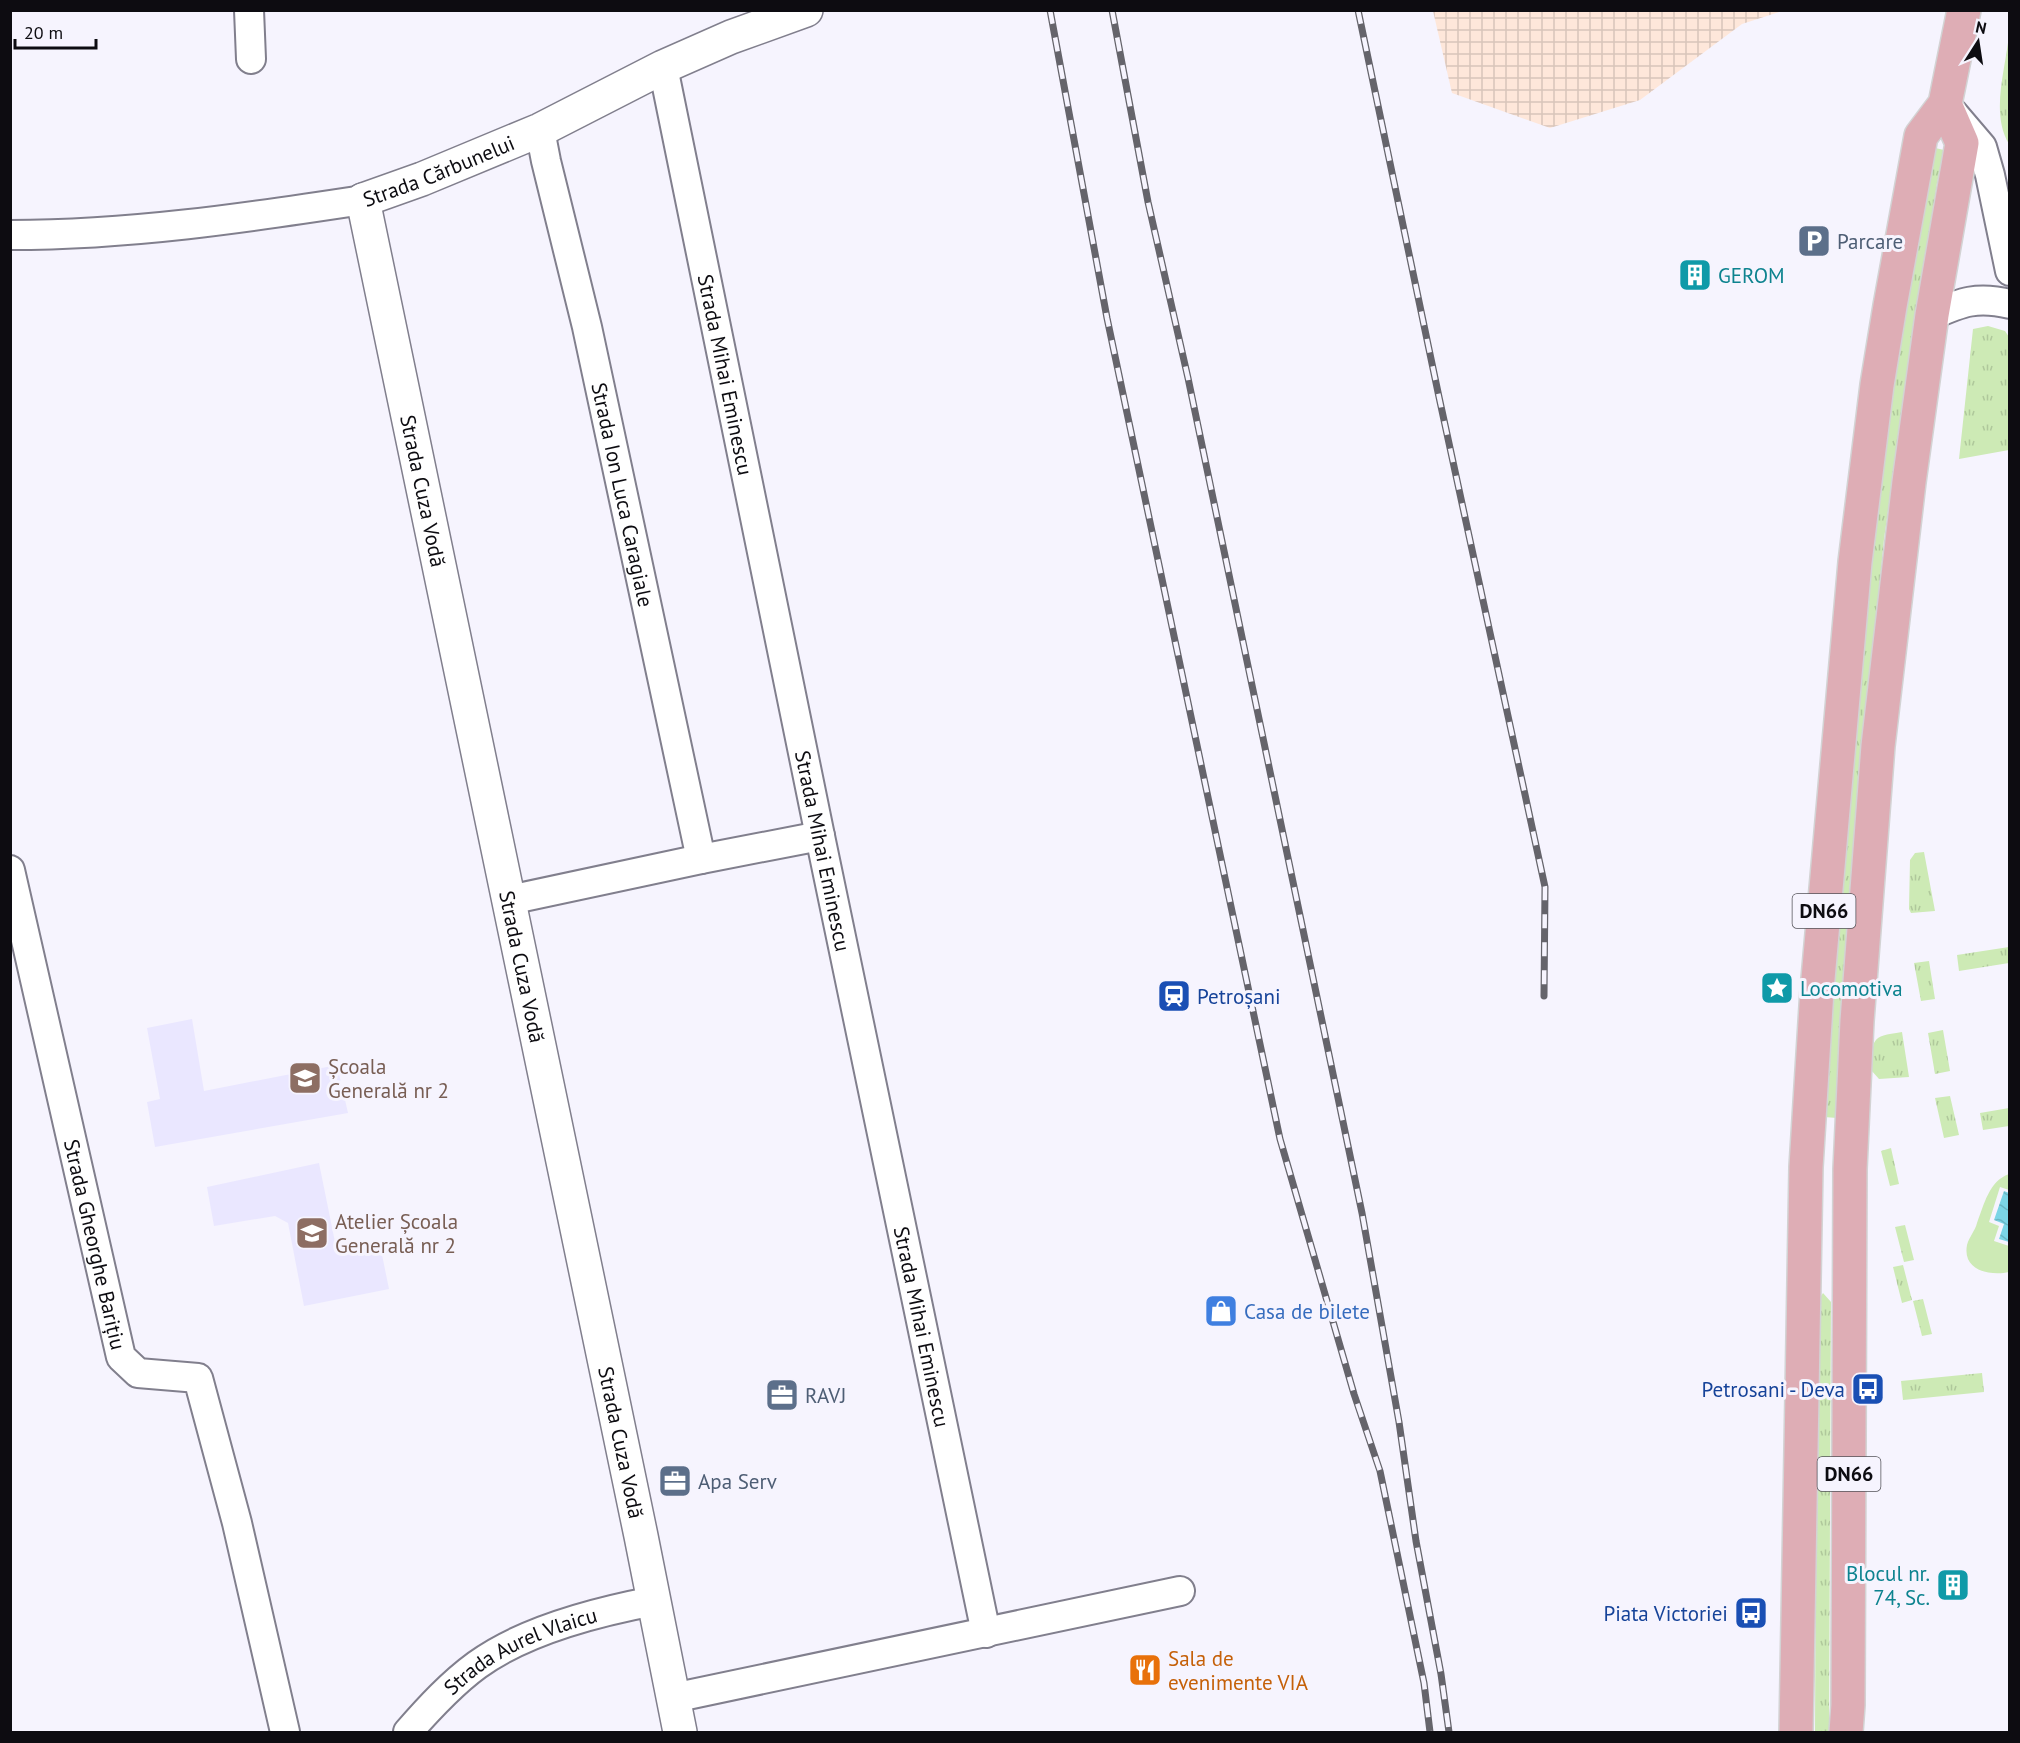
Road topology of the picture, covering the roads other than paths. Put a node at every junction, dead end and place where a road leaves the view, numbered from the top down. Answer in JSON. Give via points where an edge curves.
{"nodes":[{"id":1,"x":249,"y":10,"type":"edge"},
{"id":2,"x":806,"y":10,"type":"edge"},
{"id":3,"x":1965,"y":10,"type":"edge"},
{"id":4,"x":251,"y":59,"type":"dead end"},
{"id":5,"x":663,"y":67,"type":"junction"},
{"id":6,"x":1946,"y":104,"type":"junction"},
{"id":7,"x":540,"y":129,"type":"junction"},
{"id":8,"x":363,"y":200,"type":"junction"},
{"id":9,"x":10,"y":235,"type":"edge"},
{"id":10,"x":2010,"y":271,"type":"edge"},
{"id":11,"x":2010,"y":304,"type":"edge"},
{"id":12,"x":1932,"y":315,"type":"junction"},
{"id":13,"x":820,"y":836,"type":"junction"},
{"id":14,"x":701,"y":859,"type":"junction"},
{"id":15,"x":10,"y":870,"type":"edge"},
{"id":16,"x":509,"y":900,"type":"junction"},
{"id":17,"x":17,"y":929,"type":"edge"},
{"id":18,"x":1805,"y":1215,"type":"junction"},
{"id":19,"x":1849,"y":1216,"type":"junction"},
{"id":20,"x":1180,"y":1591,"type":"dead end"},
{"id":21,"x":654,"y":1601,"type":"junction"},
{"id":22,"x":986,"y":1633,"type":"junction"},
{"id":23,"x":673,"y":1698,"type":"junction"},
{"id":24,"x":420,"y":1727,"type":"edge"},
{"id":25,"x":285,"y":1732,"type":"edge"},
{"id":26,"x":680,"y":1732,"type":"edge"},
{"id":27,"x":1796,"y":1732,"type":"edge"},
{"id":28,"x":1846,"y":1732,"type":"edge"}],
"edges":[{"from":1,"to":4,"type":"street"},
{"from":2,"to":5,"type":"main road","name":"Strada Cărbunelui"},
{"from":3,"to":6,"type":"main road","number":"DN66"},
{"from":5,"to":7,"type":"main road","name":"Strada Cărbunelui"},
{"from":5,"to":13,"type":"street","name":"Strada Mihai Eminescu"},
{"from":6,"to":10,"type":"street","via":[[1982,147]]},
{"from":6,"to":12,"type":"main road","number":"DN66","via":[[1962,143]]},
{"from":6,"to":18,"type":"main road","number":"DN66","via":[[1921,136],[1890,306],[1855,562],[1817,990]]},
{"from":7,"to":8,"type":"main road","name":"Strada Cărbunelui"},
{"from":7,"to":14,"type":"street","name":"Strada Ion Luca Caragiale","via":[[587,327]]},
{"from":8,"to":9,"type":"street","name":"Strada Cărbunelui","via":[[128,232]]},
{"from":8,"to":16,"type":"main road","name":"Strada Cuza Vodă"},
{"from":11,"to":12,"type":"street","via":[[1968,300]]},
{"from":12,"to":19,"type":"main road","number":"DN66","via":[[1878,746],[1857,1021]]},
{"from":13,"to":14,"type":"street"},
{"from":13,"to":22,"type":"street","name":"Strada Mihai Eminescu"},
{"from":14,"to":16,"type":"street"},
{"from":15,"to":17,"type":"street","name":"Strada Gheorghe Barițiu"},
{"from":16,"to":21,"type":"main road","name":"Strada Cuza Vodă"},
{"from":17,"to":25,"type":"street","name":"Strada Gheorghe Barițiu","via":[[121,1357],[138,1373],[198,1378],[237,1523]]},
{"from":18,"to":19,"type":"main road"},
{"from":18,"to":27,"type":"main road","number":"DN66"},
{"from":19,"to":28,"type":"main road","number":"DN66"},
{"from":20,"to":22,"type":"street"},
{"from":21,"to":23,"type":"main road","name":"Strada Cuza Vodă"},
{"from":21,"to":24,"type":"street","name":"Strada Aurel Vlaicu","via":[[572,1621],[508,1645],[450,1687]]},
{"from":22,"to":23,"type":"street"},
{"from":23,"to":26,"type":"main road","name":"Strada Cuza Vodă"}]}
